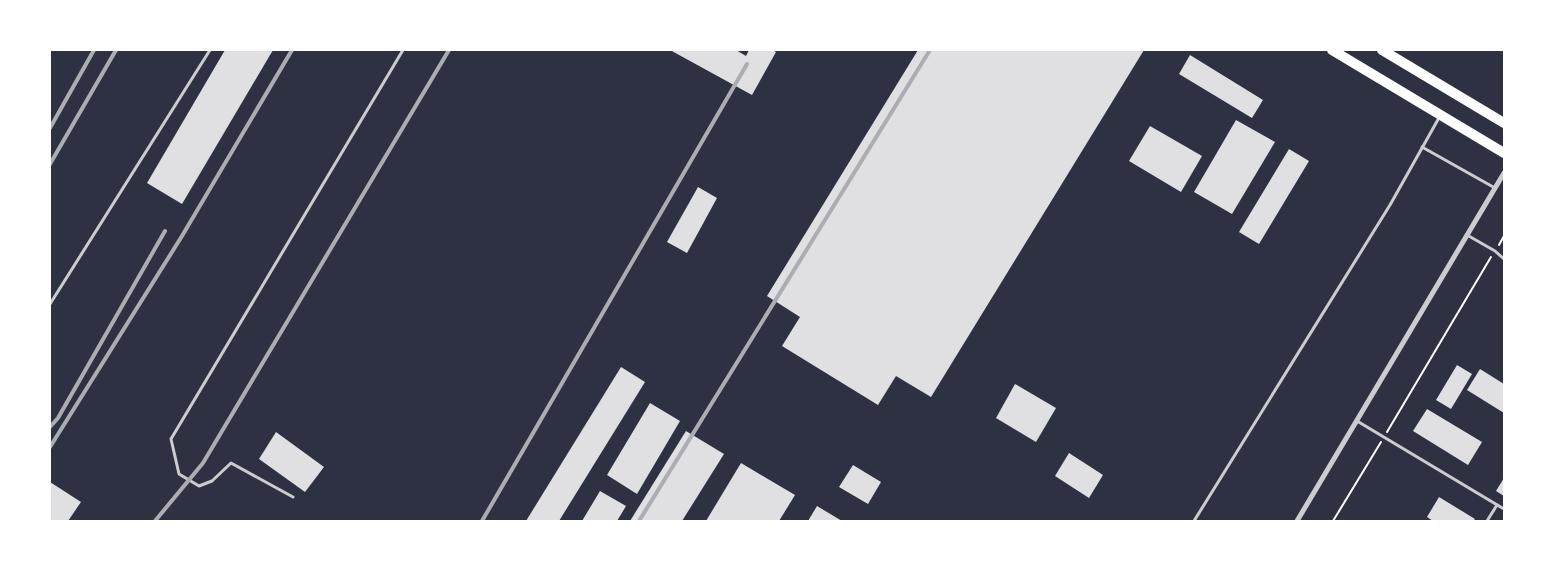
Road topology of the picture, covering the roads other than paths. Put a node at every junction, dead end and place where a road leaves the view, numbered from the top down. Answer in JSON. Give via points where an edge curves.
{"nodes":[{"id":1,"x":210,"y":50,"type":"edge"},
{"id":2,"x":403,"y":50,"type":"edge"},
{"id":3,"x":1332,"y":50,"type":"edge"},
{"id":4,"x":1382,"y":50,"type":"edge"},
{"id":5,"x":1440,"y":115,"type":"junction"},
{"id":6,"x":1504,"y":123,"type":"edge"},
{"id":7,"x":1422,"y":147,"type":"junction"},
{"id":8,"x":1504,"y":153,"type":"edge"},
{"id":9,"x":1504,"y":173,"type":"edge"},
{"id":10,"x":1496,"y":188,"type":"junction"},
{"id":11,"x":1467,"y":235,"type":"junction"},
{"id":12,"x":1504,"y":259,"type":"edge"},
{"id":13,"x":50,"y":304,"type":"edge"},
{"id":14,"x":1357,"y":421,"type":"junction"},
{"id":15,"x":293,"y":497,"type":"dead end"},
{"id":16,"x":1497,"y":505,"type":"junction"},
{"id":17,"x":1504,"y":509,"type":"edge"},
{"id":18,"x":1194,"y":521,"type":"edge"},
{"id":19,"x":1298,"y":521,"type":"edge"},
{"id":20,"x":1487,"y":521,"type":"edge"}],
"edges":[{"from":1,"to":13,"type":"lane"},
{"from":2,"to":15,"type":"lane","via":[[172,439],[179,474],[199,486],[212,481],[231,463]]},
{"from":3,"to":5,"type":"main road"},
{"from":4,"to":6,"type":"main road"},
{"from":5,"to":7,"type":"lane"},
{"from":5,"to":8,"type":"main road"},
{"from":7,"to":10,"type":"lane"},
{"from":7,"to":18,"type":"lane","via":[[1323,315]]},
{"from":9,"to":10,"type":"street"},
{"from":10,"to":11,"type":"street"},
{"from":11,"to":12,"type":"lane"},
{"from":11,"to":14,"type":"street"},
{"from":14,"to":16,"type":"lane"},
{"from":14,"to":19,"type":"street"},
{"from":16,"to":17,"type":"lane"},
{"from":16,"to":20,"type":"lane"}]}
